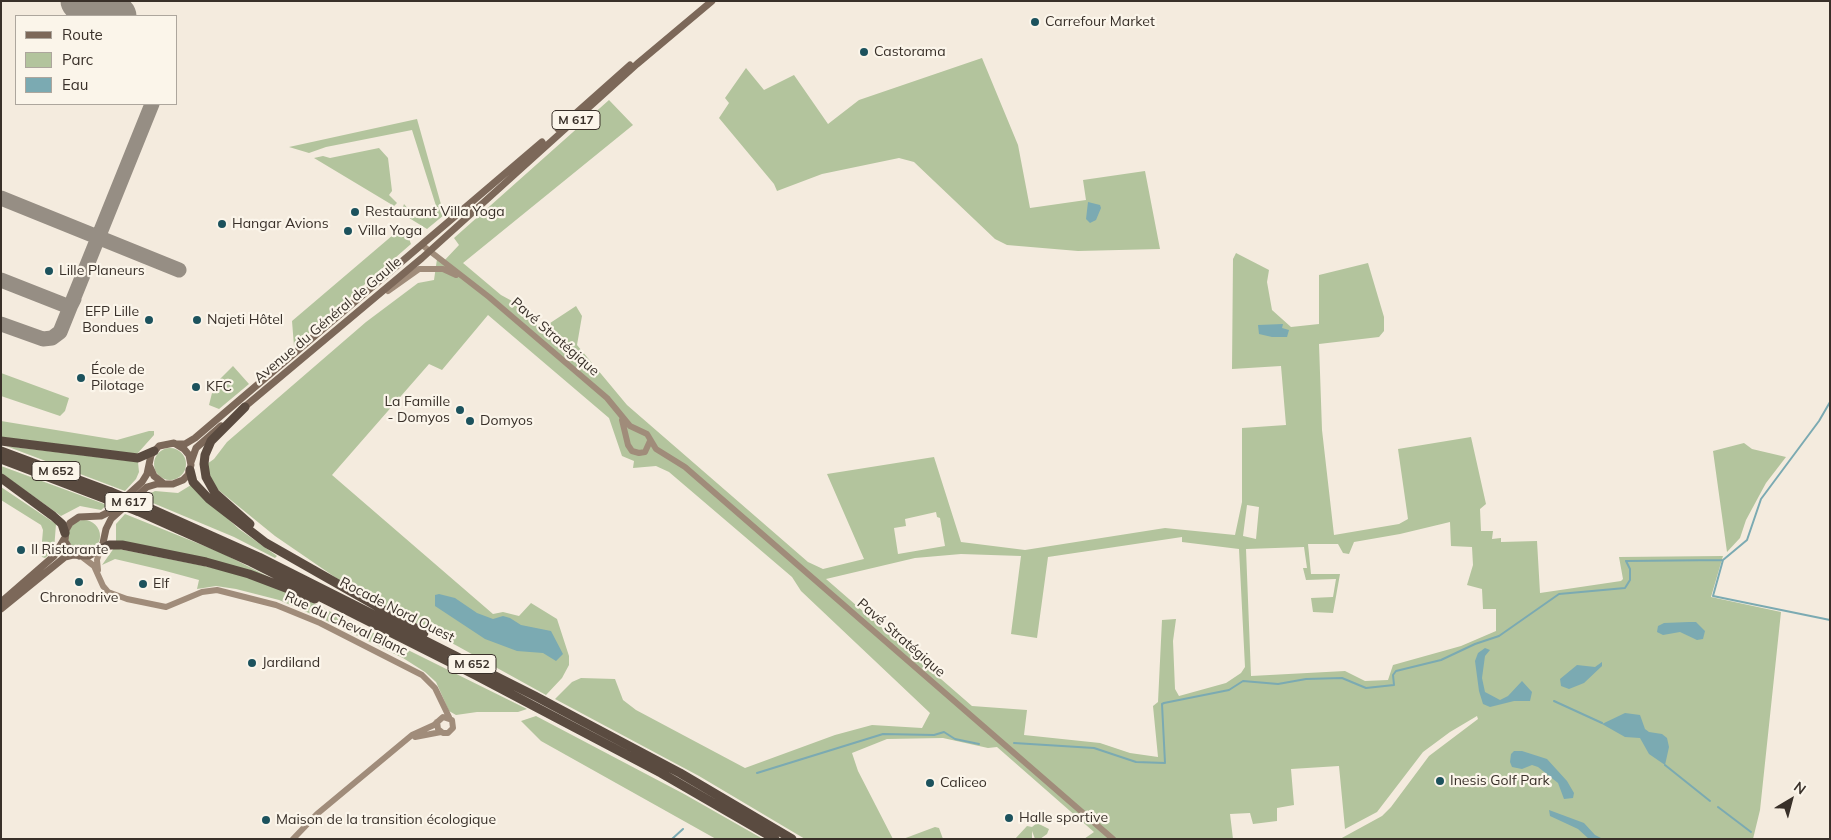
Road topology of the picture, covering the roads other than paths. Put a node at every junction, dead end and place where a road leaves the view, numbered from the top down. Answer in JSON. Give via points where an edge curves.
{"nodes":[{"id":1,"x":705,"y":1,"type":"edge"},
{"id":2,"x":712,"y":1,"type":"edge"},
{"id":3,"x":428,"y":239,"type":"junction"},
{"id":4,"x":422,"y":245,"type":"junction"},
{"id":5,"x":432,"y":248,"type":"junction"},
{"id":6,"x":489,"y":297,"type":"junction"},
{"id":7,"x":364,"y":306,"type":"junction"},
{"id":8,"x":245,"y":407,"type":"junction"},
{"id":9,"x":618,"y":410,"type":"junction"},
{"id":10,"x":639,"y":430,"type":"junction"},
{"id":11,"x":1,"y":441,"type":"edge"},
{"id":12,"x":650,"y":441,"type":"junction"},
{"id":13,"x":628,"y":442,"type":"junction"},
{"id":14,"x":176,"y":444,"type":"junction"},
{"id":15,"x":1,"y":451,"type":"edge"},
{"id":16,"x":154,"y":451,"type":"junction"},
{"id":17,"x":644,"y":452,"type":"junction"},
{"id":18,"x":672,"y":458,"type":"junction"},
{"id":19,"x":1,"y":459,"type":"edge"},
{"id":20,"x":149,"y":465,"type":"junction"},
{"id":21,"x":190,"y":466,"type":"junction"},
{"id":22,"x":1,"y":478,"type":"edge"},
{"id":23,"x":166,"y":484,"type":"junction"},
{"id":24,"x":109,"y":495,"type":"junction"},
{"id":25,"x":141,"y":508,"type":"junction"},
{"id":26,"x":88,"y":516,"type":"junction"},
{"id":27,"x":65,"y":535,"type":"junction"},
{"id":28,"x":105,"y":536,"type":"junction"},
{"id":29,"x":100,"y":550,"type":"junction"},
{"id":30,"x":80,"y":556,"type":"junction"},
{"id":31,"x":99,"y":576,"type":"junction"},
{"id":32,"x":356,"y":596,"type":"junction"},
{"id":33,"x":1,"y":602,"type":"edge"},
{"id":34,"x":1,"y":609,"type":"edge"},
{"id":35,"x":361,"y":617,"type":"junction"},
{"id":36,"x":438,"y":695,"type":"junction"},
{"id":37,"x":535,"y":696,"type":"junction"},
{"id":38,"x":449,"y":717,"type":"junction"},
{"id":39,"x":438,"y":721,"type":"junction"},
{"id":40,"x":441,"y":732,"type":"junction"},
{"id":41,"x":405,"y":742,"type":"junction"},
{"id":42,"x":293,"y":839,"type":"edge"},
{"id":43,"x":775,"y":839,"type":"edge"},
{"id":44,"x":792,"y":839,"type":"edge"},
{"id":45,"x":1113,"y":839,"type":"edge"}],
"edges":[{"from":1,"to":3,"type":"main road","name":"Avenue du Général de Gaulle","number":"M 617"},
{"from":2,"to":5,"type":"main road","name":"Avenue du Général de Gaulle","number":"M 617"},
{"from":3,"to":4,"type":"main road","name":"Avenue du Général de Gaulle","number":"M 617"},
{"from":3,"to":5,"type":"main road"},
{"from":4,"to":5,"type":"main road","name":"Pavé Stratégique"},
{"from":4,"to":14,"type":"main road","name":"Avenue du Général de Gaulle","number":"M 617","via":[[195,438],[185,444]]},
{"from":5,"to":6,"type":"main road","name":"Pavé Stratégique"},
{"from":5,"to":7,"type":"main road","name":"Avenue du Général de Gaulle","number":"M 617"},
{"from":6,"to":7,"type":"main road","via":[[451,272],[428,268],[412,272]]},
{"from":6,"to":9,"type":"main road","name":"Pavé Stratégique"},
{"from":7,"to":8,"type":"main road","name":"Avenue du Général de Gaulle","number":"M 617"},
{"from":8,"to":21,"type":"main road","name":"Avenue du Général de Gaulle","number":"M 617","via":[[199,445]]},
{"from":8,"to":32,"type":"highway","via":[[217,434],[206,452],[204,470],[212,489],[280,547]]},
{"from":9,"to":10,"type":"main road","name":"Pavé Stratégique","via":[[627,423]]},
{"from":9,"to":13,"type":"main road"},
{"from":10,"to":12,"type":"main road","via":[[646,433]]},
{"from":10,"to":13,"type":"main road","via":[[630,434]]},
{"from":11,"to":16,"type":"highway","via":[[138,458]]},
{"from":12,"to":17,"type":"main road"},
{"from":12,"to":18,"type":"main road","name":"Pavé Stratégique","via":[[658,451]]},
{"from":13,"to":17,"type":"main road","via":[[632,451]]},
{"from":14,"to":16,"type":"main road","via":[[164,444]]},
{"from":14,"to":21,"type":"main road","via":[[186,451]]},
{"from":15,"to":24,"type":"highway","name":"Rocade Nord Ouest","number":"M 652"},
{"from":16,"to":20,"type":"main road"},
{"from":17,"to":18,"type":"main road","name":"Pavé Stratégique"},
{"from":18,"to":45,"type":"main road","name":"Pavé Stratégique"},
{"from":19,"to":24,"type":"highway","name":"Rocade Nord Ouest","number":"M 652"},
{"from":20,"to":23,"type":"main road","via":[[155,478]]},
{"from":20,"to":26,"type":"main road","number":"M 617","via":[[142,482],[109,512]]},
{"from":21,"to":23,"type":"main road","via":[[180,482]]},
{"from":21,"to":32,"type":"highway","via":[[193,482],[253,534]]},
{"from":22,"to":27,"type":"highway","via":[[62,524]]},
{"from":23,"to":28,"type":"main road","number":"M 617","via":[[151,485],[142,490],[110,519]]},
{"from":24,"to":25,"type":"highway","name":"Rocade Nord Ouest","number":"M 652","bridge":true},
{"from":25,"to":35,"type":"highway","name":"Rocade Nord Ouest","number":"M 652"},
{"from":25,"to":37,"type":"highway","name":"Rocade Nord Ouest","number":"M 652","via":[[259,557]]},
{"from":26,"to":27,"type":"main road","via":[[72,521]]},
{"from":26,"to":28,"type":"main road","via":[[101,525]]},
{"from":27,"to":30,"type":"main road","via":[[69,548]]},
{"from":27,"to":33,"type":"main road","via":[[54,556]]},
{"from":28,"to":29,"type":"main road"},
{"from":29,"to":30,"type":"main road"},
{"from":29,"to":31,"type":"main road","via":[[97,560]]},
{"from":29,"to":35,"type":"highway","via":[[122,545],[220,566],[280,585]]},
{"from":30,"to":31,"type":"main road","name":"Rue du Cheval Blanc","via":[[94,566]]},
{"from":30,"to":34,"type":"main road","via":[[62,559]]},
{"from":31,"to":36,"type":"main road","name":"Rue du Cheval Blanc","via":[[110,594],[155,607],[172,606],[202,592],[217,590],[281,607],[325,625],[419,673]]},
{"from":32,"to":37,"type":"highway"},
{"from":35,"to":43,"type":"highway","name":"Rocade Nord Ouest","number":"M 652","via":[[642,762]]},
{"from":36,"to":38,"type":"main road","name":"Rue du Cheval Blanc"},
{"from":36,"to":39,"type":"main road"},
{"from":37,"to":44,"type":"highway","name":"Rocade Nord Ouest","number":"M 652","via":[[674,770]]},
{"from":38,"to":39,"type":"main road"},
{"from":38,"to":40,"type":"main road","via":[[453,729]]},
{"from":39,"to":40,"type":"main road","via":[[437,727]]},
{"from":39,"to":41,"type":"main road"},
{"from":40,"to":41,"type":"main road"},
{"from":41,"to":42,"type":"main road","via":[[317,814]]}]}
